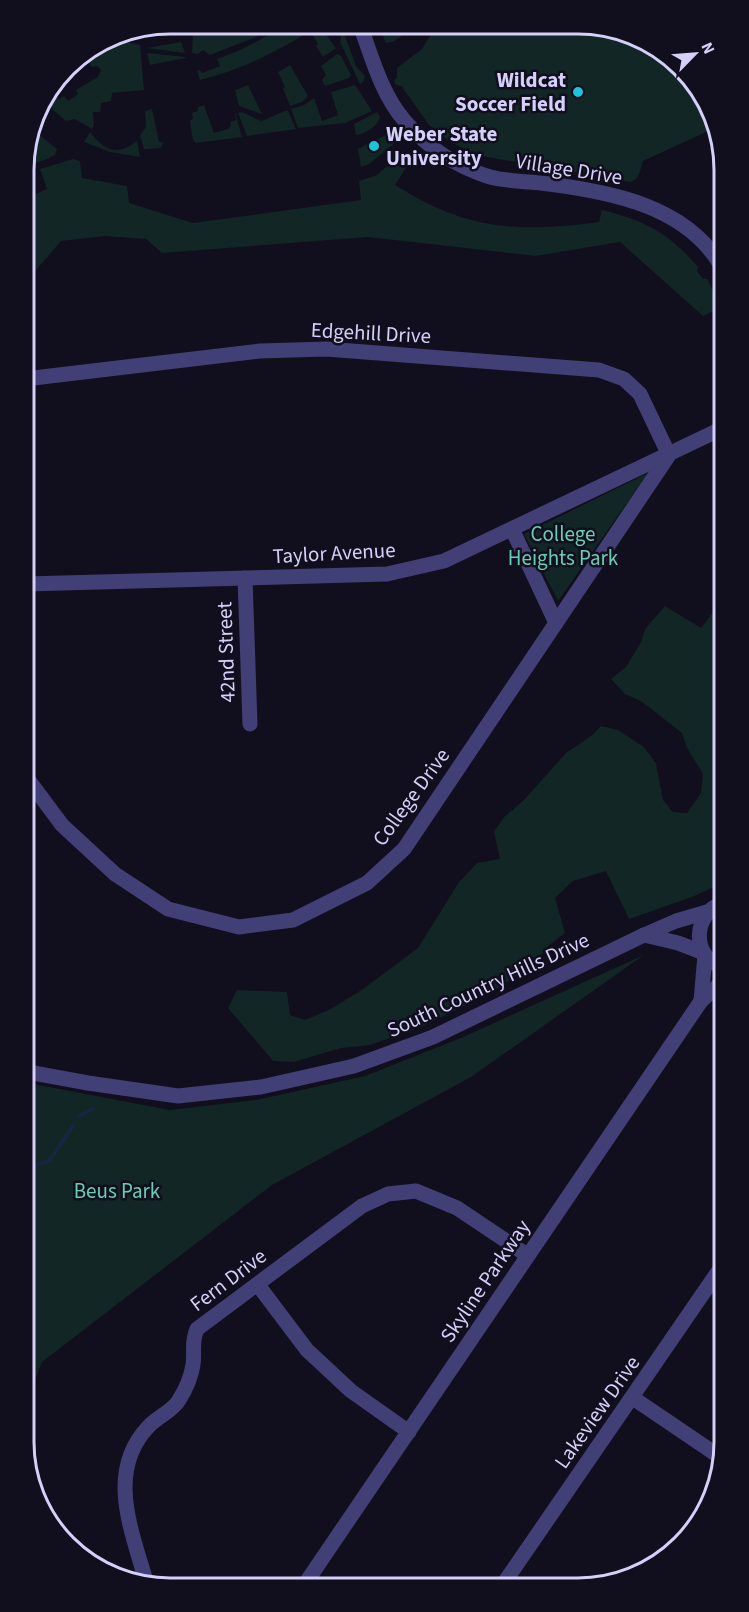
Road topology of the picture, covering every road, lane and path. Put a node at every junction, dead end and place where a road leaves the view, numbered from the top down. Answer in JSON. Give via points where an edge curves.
{"nodes":[{"id":1,"x":364,"y":35,"type":"edge"},
{"id":2,"x":714,"y":256,"type":"edge"},
{"id":3,"x":35,"y":378,"type":"edge"},
{"id":4,"x":714,"y":432,"type":"edge"},
{"id":5,"x":669,"y":455,"type":"junction"},
{"id":6,"x":512,"y":529,"type":"junction"},
{"id":7,"x":245,"y":578,"type":"junction"},
{"id":8,"x":35,"y":584,"type":"edge"},
{"id":9,"x":556,"y":623,"type":"junction"},
{"id":10,"x":250,"y":724,"type":"dead end"},
{"id":11,"x":35,"y":788,"type":"edge"},
{"id":12,"x":714,"y":908,"type":"edge"},
{"id":13,"x":707,"y":912,"type":"junction"},
{"id":14,"x":644,"y":935,"type":"junction"},
{"id":15,"x":704,"y":954,"type":"junction"},
{"id":16,"x":714,"y":964,"type":"edge"},
{"id":17,"x":714,"y":989,"type":"edge"},
{"id":18,"x":701,"y":1001,"type":"junction"},
{"id":19,"x":34,"y":1073,"type":"edge"},
{"id":20,"x":527,"y":1255,"type":"junction"},
{"id":21,"x":714,"y":1278,"type":"edge"},
{"id":22,"x":258,"y":1285,"type":"junction"},
{"id":23,"x":633,"y":1398,"type":"junction"},
{"id":24,"x":409,"y":1432,"type":"junction"},
{"id":25,"x":714,"y":1453,"type":"edge"},
{"id":26,"x":144,"y":1575,"type":"edge"},
{"id":27,"x":309,"y":1578,"type":"edge"},
{"id":28,"x":507,"y":1578,"type":"edge"}],
"edges":[{"from":1,"to":2,"type":"street","name":"Village Drive","via":[[397,111],[423,139],[453,162],[499,179],[550,184],[643,204],[681,224]]},
{"from":3,"to":5,"type":"street","name":"Edgehill Drive","via":[[260,351],[326,349],[599,370],[624,379],[640,394]]},
{"from":4,"to":5,"type":"street","name":"Taylor Avenue"},
{"from":5,"to":6,"type":"street","name":"Taylor Avenue"},
{"from":5,"to":9,"type":"street","name":"College Drive"},
{"from":6,"to":7,"type":"street","name":"Taylor Avenue","via":[[444,561],[387,574]]},
{"from":6,"to":9,"type":"street"},
{"from":7,"to":8,"type":"street","name":"Taylor Avenue"},
{"from":7,"to":10,"type":"street","name":"42nd Street"},
{"from":9,"to":11,"type":"street","name":"College Drive","via":[[404,849],[367,883],[293,920],[239,927],[168,909],[106,866],[63,825]]},
{"from":12,"to":13,"type":"street","name":"South Country Hills Drive"},
{"from":13,"to":14,"type":"street","name":"South Country Hills Drive"},
{"from":13,"to":15,"type":"street","name":"Skyline Parkway","via":[[698,933]]},
{"from":14,"to":15,"type":"street"},
{"from":14,"to":19,"type":"street","name":"South Country Hills Drive","via":[[433,1037],[354,1066],[273,1084],[178,1096]]},
{"from":15,"to":16,"type":"street"},
{"from":15,"to":18,"type":"street","name":"Skyline Parkway"},
{"from":17,"to":18,"type":"street","name":"Skyline Parkway"},
{"from":18,"to":20,"type":"street","name":"Skyline Parkway"},
{"from":20,"to":22,"type":"street","name":"Fern Drive","via":[[457,1208],[417,1191],[388,1194],[363,1206]]},
{"from":20,"to":24,"type":"street","name":"Skyline Parkway"},
{"from":21,"to":23,"type":"street","name":"Lakeview Drive"},
{"from":22,"to":24,"type":"street","via":[[307,1350],[351,1391]]},
{"from":22,"to":26,"type":"street","name":"Fern Drive","via":[[197,1329],[192,1340],[193,1364],[178,1403],[148,1427],[133,1449],[125,1472],[125,1500]]},
{"from":23,"to":25,"type":"street"},
{"from":23,"to":28,"type":"street","name":"Lakeview Drive"},
{"from":24,"to":27,"type":"street","name":"Skyline Parkway"}]}
